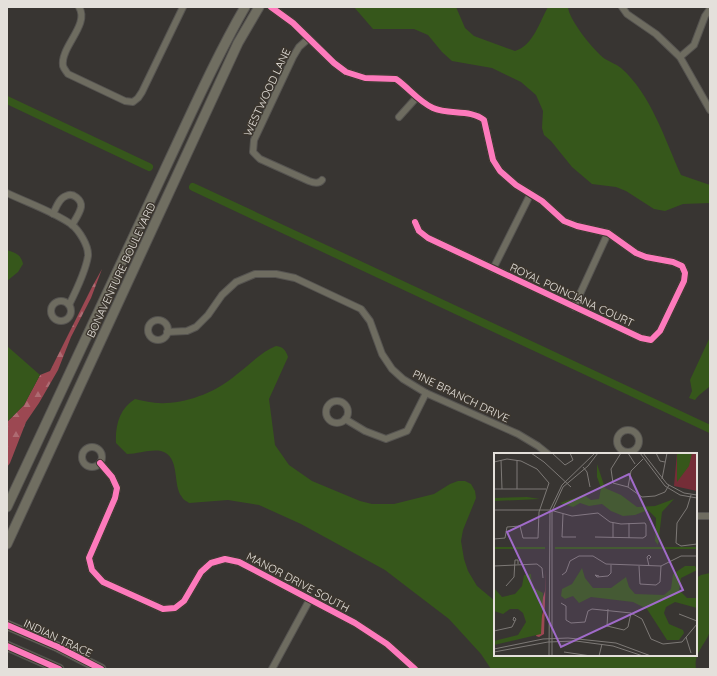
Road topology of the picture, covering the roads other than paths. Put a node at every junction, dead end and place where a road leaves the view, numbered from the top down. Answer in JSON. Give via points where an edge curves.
{"nodes":[{"id":1,"x":79,"y":7,"type":"edge"},
{"id":2,"x":183,"y":7,"type":"edge"},
{"id":3,"x":244,"y":7,"type":"edge"},
{"id":4,"x":259,"y":7,"type":"edge"},
{"id":5,"x":271,"y":7,"type":"edge"},
{"id":6,"x":622,"y":7,"type":"edge"},
{"id":7,"x":710,"y":9,"type":"edge"},
{"id":8,"x":308,"y":39,"type":"junction"},
{"id":9,"x":680,"y":58,"type":"junction"},
{"id":10,"x":417,"y":98,"type":"junction"},
{"id":11,"x":710,"y":110,"type":"edge"},
{"id":12,"x":399,"y":116,"type":"dead end"},
{"id":13,"x":322,"y":180,"type":"dead end"},
{"id":14,"x":7,"y":193,"type":"edge"},
{"id":15,"x":530,"y":195,"type":"junction"},
{"id":16,"x":53,"y":214,"type":"junction"},
{"id":17,"x":415,"y":222,"type":"dead end"},
{"id":18,"x":72,"y":225,"type":"junction"},
{"id":19,"x":608,"y":233,"type":"junction"},
{"id":20,"x":494,"y":269,"type":"junction"},
{"id":21,"x":69,"y":305,"type":"dead end"},
{"id":22,"x":574,"y":307,"type":"junction"},
{"id":23,"x":168,"y":332,"type":"dead end"},
{"id":24,"x":426,"y":393,"type":"junction"},
{"id":25,"x":344,"y":419,"type":"dead end"},
{"id":26,"x":547,"y":453,"type":"edge"},
{"id":27,"x":100,"y":463,"type":"dead end"},
{"id":28,"x":7,"y":508,"type":"edge"},
{"id":29,"x":697,"y":516,"type":"edge"},
{"id":30,"x":710,"y":516,"type":"edge"},
{"id":31,"x":7,"y":544,"type":"edge"},
{"id":32,"x":310,"y":600,"type":"junction"},
{"id":33,"x":7,"y":625,"type":"edge"},
{"id":34,"x":7,"y":646,"type":"edge"},
{"id":35,"x":59,"y":669,"type":"edge"},
{"id":36,"x":101,"y":669,"type":"edge"},
{"id":37,"x":272,"y":669,"type":"edge"},
{"id":38,"x":415,"y":669,"type":"edge"}],
"edges":[{"from":1,"to":2,"type":"street","via":[[82,20],[64,57],[63,67],[68,74],[125,101],[133,102],[142,92]]},
{"from":3,"to":28,"type":"main road","name":"BONAVENTURE BOULEVARD","via":[[162,175]]},
{"from":4,"to":31,"type":"main road","name":"BONAVENTURE BOULEVARD","via":[[238,43]]},
{"from":5,"to":8,"type":"street"},
{"from":6,"to":9,"type":"street","via":[[627,14],[656,34]]},
{"from":7,"to":9,"type":"street","via":[[694,45]]},
{"from":8,"to":10,"type":"street","via":[[346,72],[365,78],[396,79]]},
{"from":8,"to":13,"type":"street","name":"WESTWOOD LANE","via":[[293,57],[254,140],[253,152],[260,159],[312,183],[319,183]]},
{"from":9,"to":11,"type":"street"},
{"from":10,"to":12,"type":"street"},
{"from":10,"to":15,"type":"street","via":[[434,108],[479,115],[484,120],[493,160],[500,171]]},
{"from":14,"to":16,"type":"street"},
{"from":15,"to":19,"type":"street","via":[[564,221]]},
{"from":15,"to":20,"type":"street"},
{"from":16,"to":18,"type":"street"},
{"from":16,"to":18,"type":"street","via":[[66,196],[76,197],[81,208]]},
{"from":17,"to":20,"type":"street","name":"ROYAL POINCIANA COURT","via":[[419,231],[428,238]]},
{"from":18,"to":21,"type":"street","via":[[84,240],[88,255]]},
{"from":19,"to":22,"type":"street"},
{"from":19,"to":22,"type":"street","name":"ROYAL POINCIANA COURT","via":[[636,253],[682,266],[685,273],[684,281],[660,331],[651,340],[641,338]]},
{"from":20,"to":22,"type":"street","name":"ROYAL POINCIANA COURT"},
{"from":23,"to":24,"type":"street","name":"PINE BRANCH DRIVE","via":[[187,331],[196,327],[236,282],[255,274],[276,274],[295,278],[361,309],[370,321],[382,354],[392,369]]},
{"from":24,"to":25,"type":"street","via":[[407,431],[386,439]]},
{"from":24,"to":26,"type":"street","name":"PINE BRANCH DRIVE","via":[[518,434]]},
{"from":27,"to":32,"type":"street","name":"MANOR DRIVE SOUTH","via":[[112,477],[117,488],[89,558],[92,570],[103,582],[163,609],[174,608],[184,601],[202,572],[211,563],[225,559],[239,562]]},
{"from":29,"to":30,"type":"street"},
{"from":32,"to":37,"type":"street"},
{"from":32,"to":38,"type":"street","name":"MANOR DRIVE SOUTH","via":[[355,623],[387,644]]},
{"from":33,"to":36,"type":"main road","name":"INDIAN TRACE"},
{"from":34,"to":35,"type":"main road"}]}
